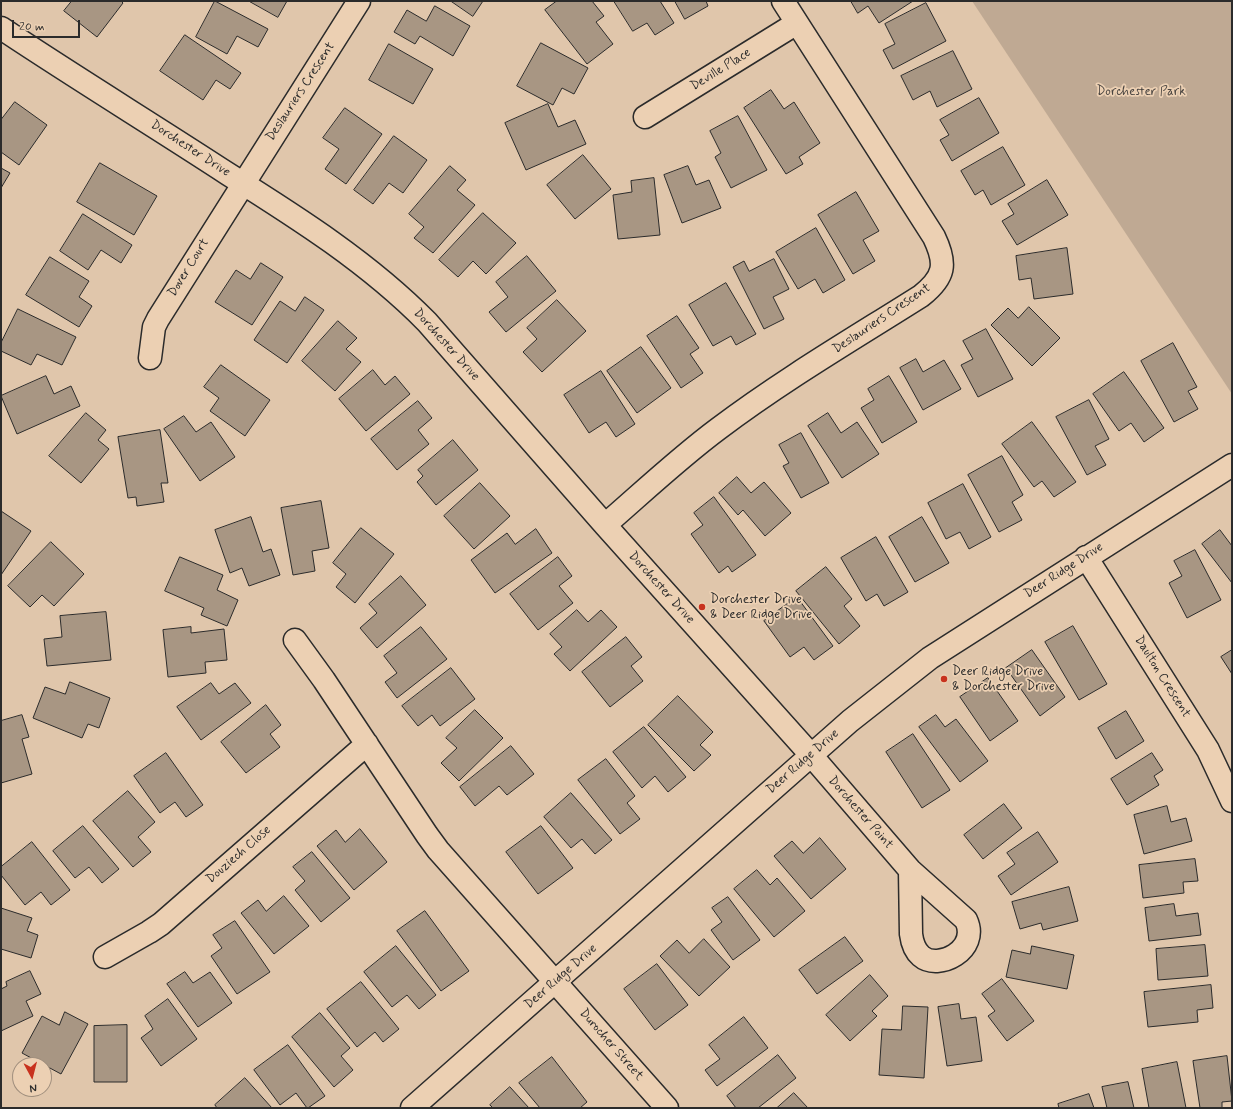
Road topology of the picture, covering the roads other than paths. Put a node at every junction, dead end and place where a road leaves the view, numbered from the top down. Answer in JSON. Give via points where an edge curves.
{"nodes":[{"id":1,"x":359,"y":1,"type":"edge"},
{"id":2,"x":783,"y":1,"type":"edge"},
{"id":3,"x":797,"y":23,"type":"junction"},
{"id":4,"x":1,"y":28,"type":"edge"},
{"id":5,"x":645,"y":117,"type":"dead end"},
{"id":6,"x":243,"y":183,"type":"junction"},
{"id":7,"x":150,"y":358,"type":"dead end"},
{"id":8,"x":1232,"y":465,"type":"edge"},
{"id":9,"x":605,"y":525,"type":"junction"},
{"id":10,"x":1086,"y":557,"type":"junction"},
{"id":11,"x":295,"y":640,"type":"dead end"},
{"id":12,"x":367,"y":744,"type":"junction"},
{"id":13,"x":811,"y":755,"type":"junction"},
{"id":14,"x":1232,"y":801,"type":"edge"},
{"id":15,"x":910,"y":870,"type":"dead end"},
{"id":16,"x":105,"y":957,"type":"dead end"},
{"id":17,"x":555,"y":982,"type":"junction"},
{"id":18,"x":412,"y":1108,"type":"edge"},
{"id":19,"x":667,"y":1108,"type":"edge"}],
"edges":[{"from":1,"to":6,"type":"street","name":"Deslauriers Crescent"},
{"from":2,"to":3,"type":"street","name":"Deslauriers Crescent"},
{"from":3,"to":5,"type":"street","name":"Deville Place"},
{"from":3,"to":9,"type":"street","name":"Deslauriers Crescent","via":[[934,237],[942,258],[941,274],[921,296],[780,385],[718,429]]},
{"from":4,"to":6,"type":"street","name":"Dorchester Drive"},
{"from":6,"to":7,"type":"street","name":"Dover Court","via":[[158,319],[154,327]]},
{"from":6,"to":9,"type":"street","name":"Dorchester Drive","via":[[336,245],[411,306]]},
{"from":8,"to":10,"type":"street","name":"Deer Ridge Drive"},
{"from":9,"to":13,"type":"street","name":"Dorchester Drive"},
{"from":10,"to":13,"type":"street","name":"Deer Ridge Drive","via":[[930,658]]},
{"from":10,"to":14,"type":"street","name":"Daulton Crescent","via":[[1208,750]]},
{"from":11,"to":12,"type":"street"},
{"from":12,"to":16,"type":"street","name":"Douziech Close","via":[[161,924]]},
{"from":12,"to":17,"type":"street","via":[[438,850]]},
{"from":13,"to":15,"type":"street","name":"Dorchester Point"},
{"from":13,"to":17,"type":"street","name":"Deer Ridge Drive"},
{"from":17,"to":18,"type":"street","name":"Deer Ridge Drive"},
{"from":17,"to":19,"type":"street","name":"Durocher Street"}]}
